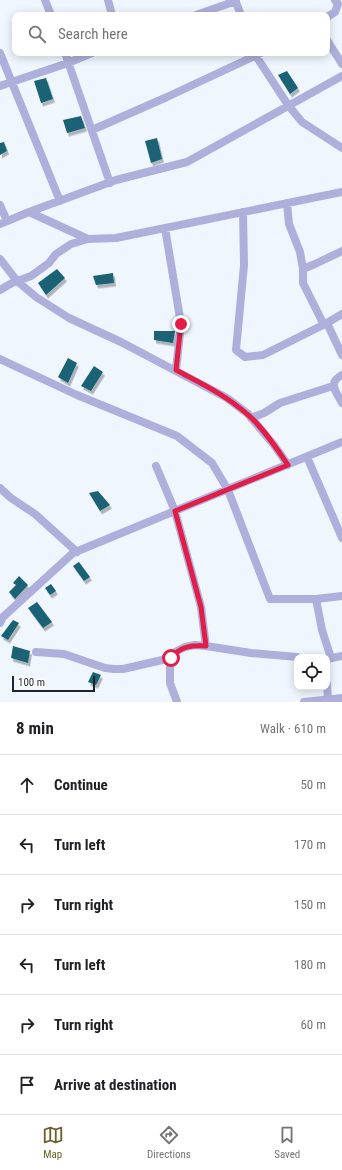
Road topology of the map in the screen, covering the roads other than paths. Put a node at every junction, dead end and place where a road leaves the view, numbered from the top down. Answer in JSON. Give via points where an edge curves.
{"nodes":[{"id":1,"x":45,"y":0,"type":"edge"},
{"id":2,"x":108,"y":0,"type":"edge"},
{"id":3,"x":236,"y":1,"type":"edge"},
{"id":4,"x":338,"y":5,"type":"edge"},
{"id":5,"x":50,"y":12,"type":"edge"},
{"id":6,"x":111,"y":12,"type":"edge"},
{"id":7,"x":205,"y":12,"type":"edge"},
{"id":8,"x":240,"y":12,"type":"edge"},
{"id":9,"x":330,"y":15,"type":"edge"},
{"id":10,"x":330,"y":45,"type":"edge"},
{"id":11,"x":0,"y":53,"type":"edge"},
{"id":12,"x":65,"y":56,"type":"edge"},
{"id":13,"x":85,"y":56,"type":"edge"},
{"id":14,"x":253,"y":56,"type":"edge"},
{"id":15,"x":258,"y":56,"type":"edge"},
{"id":16,"x":68,"y":63,"type":"junction"},
{"id":17,"x":342,"y":64,"type":"edge"},
{"id":18,"x":342,"y":76,"type":"edge"},
{"id":19,"x":12,"y":82,"type":"junction"},
{"id":20,"x":0,"y":86,"type":"edge"},
{"id":21,"x":288,"y":105,"type":"junction"},
{"id":22,"x":92,"y":130,"type":"junction"},
{"id":23,"x":342,"y":148,"type":"edge"},
{"id":24,"x":110,"y":182,"type":"junction"},
{"id":25,"x":342,"y":192,"type":"edge"},
{"id":26,"x":60,"y":201,"type":"junction"},
{"id":27,"x":287,"y":203,"type":"junction"},
{"id":28,"x":0,"y":204,"type":"edge"},
{"id":29,"x":29,"y":212,"type":"junction"},
{"id":30,"x":242,"y":212,"type":"junction"},
{"id":31,"x":4,"y":222,"type":"edge"},
{"id":32,"x":165,"y":228,"type":"junction"},
{"id":33,"x":88,"y":239,"type":"junction"},
{"id":34,"x":342,"y":251,"type":"edge"},
{"id":35,"x":0,"y":259,"type":"edge"},
{"id":36,"x":303,"y":269,"type":"junction"},
{"id":37,"x":17,"y":281,"type":"junction"},
{"id":38,"x":0,"y":290,"type":"edge"},
{"id":39,"x":342,"y":314,"type":"edge"},
{"id":40,"x":325,"y":324,"type":"junction"},
{"id":41,"x":342,"y":355,"type":"edge"},
{"id":42,"x":0,"y":360,"type":"edge"},
{"id":43,"x":176,"y":370,"type":"junction"},
{"id":44,"x":342,"y":374,"type":"edge"},
{"id":45,"x":334,"y":386,"type":"junction"},
{"id":46,"x":342,"y":403,"type":"edge"},
{"id":47,"x":251,"y":418,"type":"junction"},
{"id":48,"x":342,"y":442,"type":"edge"},
{"id":49,"x":307,"y":457,"type":"junction"},
{"id":50,"x":288,"y":465,"type":"junction"},
{"id":51,"x":156,"y":466,"type":"dead end"},
{"id":52,"x":0,"y":488,"type":"edge"},
{"id":53,"x":228,"y":490,"type":"junction"},
{"id":54,"x":175,"y":511,"type":"junction"},
{"id":55,"x":342,"y":538,"type":"edge"},
{"id":56,"x":77,"y":552,"type":"junction"},
{"id":57,"x":342,"y":596,"type":"edge"},
{"id":58,"x":316,"y":600,"type":"junction"},
{"id":59,"x":1,"y":618,"type":"edge"},
{"id":60,"x":206,"y":646,"type":"junction"},
{"id":61,"x":36,"y":652,"type":"dead end"},
{"id":62,"x":328,"y":654,"type":"edge"},
{"id":63,"x":342,"y":656,"type":"edge"},
{"id":64,"x":294,"y":657,"type":"edge"},
{"id":65,"x":171,"y":658,"type":"junction"},
{"id":66,"x":330,"y":659,"type":"edge"},
{"id":67,"x":327,"y":690,"type":"edge"},
{"id":68,"x":342,"y":698,"type":"edge"},
{"id":69,"x":328,"y":699,"type":"junction"},
{"id":70,"x":177,"y":702,"type":"edge"},
{"id":71,"x":304,"y":702,"type":"edge"}],
"edges":[{"from":1,"to":5,"type":"street"},
{"from":2,"to":6,"type":"street"},
{"from":3,"to":7,"type":"street"},
{"from":3,"to":8,"type":"street"},
{"from":4,"to":9,"type":"street"},
{"from":10,"to":17,"type":"street"},
{"from":11,"to":19,"type":"street"},
{"from":12,"to":16,"type":"street"},
{"from":13,"to":16,"type":"street"},
{"from":14,"to":22,"type":"street","via":[[167,98]]},
{"from":15,"to":21,"type":"street"},
{"from":16,"to":19,"type":"street"},
{"from":16,"to":22,"type":"street"},
{"from":18,"to":21,"type":"street"},
{"from":19,"to":20,"type":"street"},
{"from":19,"to":26,"type":"street"},
{"from":21,"to":23,"type":"street","via":[[302,122]]},
{"from":21,"to":24,"type":"street","via":[[187,162]]},
{"from":22,"to":24,"type":"street"},
{"from":24,"to":26,"type":"street"},
{"from":25,"to":27,"type":"street"},
{"from":26,"to":29,"type":"street"},
{"from":27,"to":30,"type":"street"},
{"from":27,"to":36,"type":"street","via":[[289,224],[300,252]]},
{"from":28,"to":31,"type":"street"},
{"from":29,"to":31,"type":"street"},
{"from":29,"to":33,"type":"street"},
{"from":30,"to":32,"type":"street"},
{"from":30,"to":40,"type":"street","via":[[244,265],[236,350],[244,357],[263,355]]},
{"from":32,"to":33,"type":"street","via":[[116,238]]},
{"from":32,"to":43,"type":"street","via":[[181,324]]},
{"from":33,"to":37,"type":"street","via":[[71,244],[56,254],[43,268]]},
{"from":34,"to":36,"type":"street"},
{"from":35,"to":37,"type":"street"},
{"from":36,"to":40,"type":"street","via":[[303,283]]},
{"from":37,"to":38,"type":"street"},
{"from":37,"to":43,"type":"street","via":[[36,297],[69,318]]},
{"from":39,"to":40,"type":"street"},
{"from":40,"to":41,"type":"street"},
{"from":42,"to":53,"type":"street","via":[[177,436],[212,463]]},
{"from":43,"to":47,"type":"street","via":[[227,398]]},
{"from":44,"to":45,"type":"street","via":[[333,382]]},
{"from":45,"to":46,"type":"street"},
{"from":45,"to":47,"type":"street","via":[[280,403]]},
{"from":47,"to":50,"type":"street"},
{"from":48,"to":49,"type":"street"},
{"from":49,"to":50,"type":"street"},
{"from":49,"to":55,"type":"street"},
{"from":50,"to":53,"type":"street"},
{"from":51,"to":54,"type":"street"},
{"from":52,"to":56,"type":"street","via":[[35,514]]},
{"from":53,"to":54,"type":"street"},
{"from":53,"to":58,"type":"street","via":[[270,599]]},
{"from":54,"to":56,"type":"street"},
{"from":54,"to":60,"type":"street","via":[[201,607]]},
{"from":56,"to":59,"type":"street"},
{"from":57,"to":58,"type":"street"},
{"from":58,"to":62,"type":"street"},
{"from":60,"to":64,"type":"street"},
{"from":60,"to":65,"type":"street","via":[[185,647],[175,652]]},
{"from":61,"to":65,"type":"street","via":[[64,654],[114,669]]},
{"from":63,"to":66,"type":"street"},
{"from":65,"to":70,"type":"street","via":[[170,683]]},
{"from":67,"to":69,"type":"street"},
{"from":68,"to":69,"type":"street"},
{"from":69,"to":71,"type":"street"}]}
